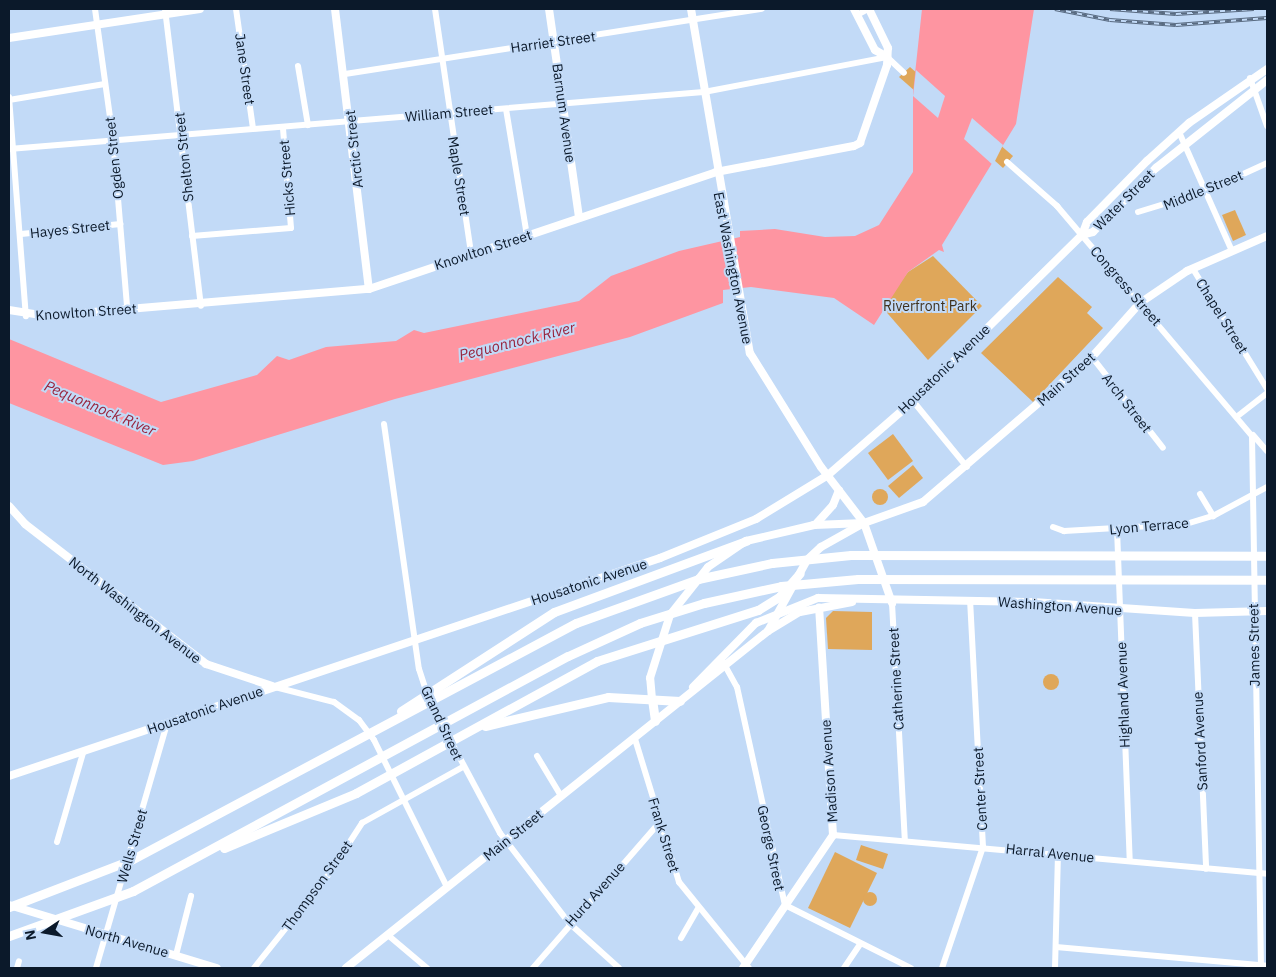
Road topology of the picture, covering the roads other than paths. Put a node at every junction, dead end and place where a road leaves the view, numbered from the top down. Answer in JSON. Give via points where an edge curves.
{"nodes":[{"id":1,"x":95,"y":9,"type":"edge"},
{"id":2,"x":200,"y":9,"type":"edge"},
{"id":3,"x":236,"y":9,"type":"edge"},
{"id":4,"x":335,"y":9,"type":"edge"},
{"id":5,"x":435,"y":9,"type":"edge"},
{"id":6,"x":549,"y":9,"type":"edge"},
{"id":7,"x":691,"y":9,"type":"edge"},
{"id":8,"x":762,"y":9,"type":"edge"},
{"id":9,"x":868,"y":9,"type":"edge"},
{"id":10,"x":165,"y":11,"type":"edge"},
{"id":11,"x":857,"y":11,"type":"edge"},
{"id":12,"x":693,"y":22,"type":"junction"},
{"id":13,"x":97,"y":24,"type":"junction"},
{"id":14,"x":9,"y":38,"type":"edge"},
{"id":15,"x":553,"y":42,"type":"junction"},
{"id":16,"x":886,"y":57,"type":"junction"},
{"id":17,"x":442,"y":59,"type":"junction"},
{"id":18,"x":298,"y":66,"type":"dead end"},
{"id":19,"x":1267,"y":69,"type":"edge"},
{"id":20,"x":904,"y":73,"type":"dead end"},
{"id":21,"x":345,"y":74,"type":"junction"},
{"id":22,"x":1250,"y":78,"type":"junction"},
{"id":23,"x":1267,"y":80,"type":"edge"},
{"id":24,"x":105,"y":84,"type":"junction"},
{"id":25,"x":704,"y":92,"type":"junction"},
{"id":26,"x":1254,"y":92,"type":"junction"},
{"id":27,"x":9,"y":98,"type":"edge"},
{"id":28,"x":562,"y":103,"type":"junction"},
{"id":29,"x":506,"y":109,"type":"junction"},
{"id":30,"x":450,"y":113,"type":"junction"},
{"id":31,"x":352,"y":122,"type":"junction"},
{"id":32,"x":308,"y":125,"type":"junction"},
{"id":33,"x":1267,"y":126,"type":"edge"},
{"id":34,"x":283,"y":128,"type":"junction"},
{"id":35,"x":253,"y":129,"type":"junction"},
{"id":36,"x":1180,"y":132,"type":"junction"},
{"id":37,"x":182,"y":134,"type":"junction"},
{"id":38,"x":113,"y":139,"type":"junction"},
{"id":39,"x":1184,"y":145,"type":"junction"},
{"id":40,"x":11,"y":149,"type":"edge"},
{"id":41,"x":9,"y":155,"type":"edge"},
{"id":42,"x":1007,"y":162,"type":"dead end"},
{"id":43,"x":1267,"y":163,"type":"edge"},
{"id":44,"x":716,"y":172,"type":"junction"},
{"id":45,"x":1204,"y":192,"type":"junction"},
{"id":46,"x":1138,"y":212,"type":"dead end"},
{"id":47,"x":579,"y":217,"type":"junction"},
{"id":48,"x":120,"y":224,"type":"junction"},
{"id":49,"x":21,"y":234,"type":"junction"},
{"id":50,"x":1082,"y":235,"type":"junction"},
{"id":51,"x":192,"y":236,"type":"junction"},
{"id":52,"x":527,"y":236,"type":"junction"},
{"id":53,"x":1267,"y":236,"type":"edge"},
{"id":54,"x":1232,"y":251,"type":"junction"},
{"id":55,"x":471,"y":254,"type":"junction"},
{"id":56,"x":1193,"y":269,"type":"junction"},
{"id":57,"x":369,"y":289,"type":"junction"},
{"id":58,"x":1140,"y":303,"type":"junction"},
{"id":59,"x":201,"y":306,"type":"junction"},
{"id":60,"x":127,"y":308,"type":"junction"},
{"id":61,"x":9,"y":310,"type":"edge"},
{"id":62,"x":26,"y":316,"type":"junction"},
{"id":63,"x":1092,"y":357,"type":"junction"},
{"id":64,"x":1267,"y":389,"type":"edge"},
{"id":65,"x":1267,"y":393,"type":"edge"},
{"id":66,"x":913,"y":401,"type":"junction"},
{"id":67,"x":1239,"y":415,"type":"junction"},
{"id":68,"x":384,"y":424,"type":"dead end"},
{"id":69,"x":1251,"y":432,"type":"junction"},
{"id":70,"x":1163,"y":448,"type":"dead end"},
{"id":71,"x":1267,"y":451,"type":"edge"},
{"id":72,"x":967,"y":467,"type":"junction"},
{"id":73,"x":828,"y":475,"type":"junction"},
{"id":74,"x":1267,"y":488,"type":"edge"},
{"id":75,"x":839,"y":490,"type":"junction"},
{"id":76,"x":1200,"y":494,"type":"dead end"},
{"id":77,"x":1255,"y":496,"type":"junction"},
{"id":78,"x":9,"y":506,"type":"edge"},
{"id":79,"x":1213,"y":516,"type":"junction"},
{"id":80,"x":864,"y":523,"type":"junction"},
{"id":81,"x":814,"y":525,"type":"junction"},
{"id":82,"x":1053,"y":527,"type":"dead end"},
{"id":83,"x":1117,"y":529,"type":"junction"},
{"id":84,"x":746,"y":541,"type":"junction"},
{"id":85,"x":1267,"y":556,"type":"edge"},
{"id":86,"x":800,"y":573,"type":"junction"},
{"id":87,"x":1267,"y":580,"type":"edge"},
{"id":88,"x":818,"y":598,"type":"joint"},
{"id":89,"x":852,"y":602,"type":"junction"},
{"id":90,"x":970,"y":602,"type":"junction"},
{"id":91,"x":892,"y":603,"type":"junction"},
{"id":92,"x":819,"y":607,"type":"junction"},
{"id":93,"x":782,"y":609,"type":"junction"},
{"id":94,"x":1120,"y":610,"type":"junction"},
{"id":95,"x":1267,"y":611,"type":"edge"},
{"id":96,"x":1252,"y":612,"type":"junction"},
{"id":97,"x":1194,"y":613,"type":"junction"},
{"id":98,"x":768,"y":631,"type":"junction"},
{"id":99,"x":415,"y":639,"type":"junction"},
{"id":100,"x":720,"y":658,"type":"junction"},
{"id":101,"x":727,"y":666,"type":"junction"},
{"id":102,"x":273,"y":686,"type":"junction"},
{"id":103,"x":433,"y":693,"type":"junction"},
{"id":104,"x":652,"y":699,"type":"junction"},
{"id":105,"x":680,"y":702,"type":"junction"},
{"id":106,"x":655,"y":721,"type":"junction"},
{"id":107,"x":167,"y":724,"type":"junction"},
{"id":108,"x":457,"y":738,"type":"junction"},
{"id":109,"x":635,"y":738,"type":"junction"},
{"id":110,"x":83,"y":753,"type":"junction"},
{"id":111,"x":537,"y":756,"type":"dead end"},
{"id":112,"x":463,"y":767,"type":"junction"},
{"id":113,"x":9,"y":776,"type":"edge"},
{"id":114,"x":562,"y":796,"type":"junction"},
{"id":115,"x":401,"y":798,"type":"junction"},
{"id":116,"x":660,"y":822,"type":"junction"},
{"id":117,"x":833,"y":835,"type":"junction"},
{"id":118,"x":906,"y":840,"type":"junction"},
{"id":119,"x":57,"y":842,"type":"dead end"},
{"id":120,"x":506,"y":842,"type":"junction"},
{"id":121,"x":983,"y":847,"type":"junction"},
{"id":122,"x":1058,"y":854,"type":"junction"},
{"id":123,"x":1130,"y":861,"type":"junction"},
{"id":124,"x":182,"y":865,"type":"junction"},
{"id":125,"x":1206,"y":869,"type":"junction"},
{"id":126,"x":1264,"y":874,"type":"edge"},
{"id":127,"x":447,"y":887,"type":"junction"},
{"id":128,"x":192,"y":896,"type":"dead end"},
{"id":129,"x":785,"y":905,"type":"junction"},
{"id":130,"x":9,"y":906,"type":"edge"},
{"id":131,"x":698,"y":909,"type":"junction"},
{"id":132,"x":569,"y":923,"type":"junction"},
{"id":133,"x":42,"y":926,"type":"junction"},
{"id":134,"x":108,"y":935,"type":"junction"},
{"id":135,"x":9,"y":936,"type":"edge"},
{"id":136,"x":389,"y":936,"type":"junction"},
{"id":137,"x":680,"y":938,"type":"dead end"},
{"id":138,"x":9,"y":943,"type":"edge"},
{"id":139,"x":860,"y":944,"type":"junction"},
{"id":140,"x":1056,"y":948,"type":"junction"},
{"id":141,"x":176,"y":955,"type":"junction"},
{"id":142,"x":19,"y":961,"type":"dead end"},
{"id":143,"x":203,"y":966,"type":"edge"},
{"id":144,"x":1263,"y":966,"type":"edge"},
{"id":145,"x":746,"y":967,"type":"edge"},
{"id":146,"x":17,"y":968,"type":"edge"},
{"id":147,"x":96,"y":968,"type":"edge"},
{"id":148,"x":216,"y":968,"type":"edge"},
{"id":149,"x":254,"y":968,"type":"edge"},
{"id":150,"x":346,"y":968,"type":"edge"},
{"id":151,"x":427,"y":968,"type":"edge"},
{"id":152,"x":533,"y":968,"type":"edge"},
{"id":153,"x":619,"y":968,"type":"edge"},
{"id":154,"x":844,"y":968,"type":"edge"},
{"id":155,"x":911,"y":968,"type":"edge"},
{"id":156,"x":942,"y":968,"type":"edge"},
{"id":157,"x":1055,"y":968,"type":"edge"}],
"edges":[{"from":1,"to":13,"type":"street","name":"Ogden Street"},
{"from":2,"to":10,"type":"main road"},
{"from":3,"to":35,"type":"street","name":"Jane Street"},
{"from":4,"to":21,"type":"main road","name":"Arctic Street"},
{"from":5,"to":17,"type":"street","name":"Maple Street"},
{"from":6,"to":15,"type":"main road","name":"Barnum Avenue"},
{"from":7,"to":12,"type":"main road","name":"East Washington Avenue"},
{"from":8,"to":12,"type":"street","name":"Harriet Street"},
{"from":9,"to":11,"type":"street"},
{"from":9,"to":16,"type":"main road","via":[[887,44]]},
{"from":10,"to":13,"type":"main road"},
{"from":10,"to":37,"type":"street","name":"Shelton Street"},
{"from":11,"to":16,"type":"main road","via":[[875,50]]},
{"from":12,"to":15,"type":"street","name":"Harriet Street"},
{"from":12,"to":25,"type":"main road","name":"East Washington Avenue"},
{"from":13,"to":14,"type":"main road"},
{"from":13,"to":24,"type":"street","name":"Ogden Street"},
{"from":15,"to":17,"type":"street","name":"Harriet Street"},
{"from":15,"to":28,"type":"main road","name":"Barnum Avenue"},
{"from":16,"to":20,"type":"street"},
{"from":16,"to":25,"type":"street","name":"William Street"},
{"from":16,"to":44,"type":"main road","name":"Knowlton Street","via":[[860,143]]},
{"from":17,"to":21,"type":"street","name":"Harriet Street"},
{"from":17,"to":30,"type":"street","name":"Maple Street"},
{"from":18,"to":32,"type":"street"},
{"from":19,"to":22,"type":"main road","name":"Water Street"},
{"from":21,"to":31,"type":"main road","name":"Arctic Street"},
{"from":22,"to":26,"type":"street"},
{"from":22,"to":36,"type":"main road","name":"Water Street"},
{"from":23,"to":26,"type":"main road","name":"Water Street"},
{"from":24,"to":27,"type":"street"},
{"from":24,"to":38,"type":"street","name":"Ogden Street"},
{"from":25,"to":28,"type":"street","name":"William Street"},
{"from":25,"to":44,"type":"main road","name":"East Washington Avenue"},
{"from":26,"to":33,"type":"street"},
{"from":26,"to":39,"type":"main road","name":"Water Street"},
{"from":27,"to":40,"type":"street"},
{"from":28,"to":29,"type":"street","name":"William Street"},
{"from":28,"to":47,"type":"main road","name":"Barnum Avenue"},
{"from":29,"to":30,"type":"street","name":"William Street"},
{"from":29,"to":52,"type":"street"},
{"from":30,"to":31,"type":"street","name":"William Street"},
{"from":30,"to":55,"type":"street","name":"Maple Street"},
{"from":31,"to":32,"type":"street","name":"William Street"},
{"from":31,"to":57,"type":"main road","name":"Arctic Street"},
{"from":32,"to":34,"type":"street","name":"William Street"},
{"from":34,"to":35,"type":"street","name":"William Street"},
{"from":34,"to":51,"type":"street","name":"Hicks Street","via":[[291,228]]},
{"from":35,"to":37,"type":"street","name":"William Street"},
{"from":36,"to":39,"type":"street"},
{"from":36,"to":50,"type":"main road","name":"Water Street","via":[[1087,222]]},
{"from":37,"to":38,"type":"street","name":"William Street"},
{"from":37,"to":51,"type":"street","name":"Shelton Street"},
{"from":38,"to":40,"type":"street","name":"William Street"},
{"from":38,"to":48,"type":"street","name":"Ogden Street"},
{"from":39,"to":45,"type":"street"},
{"from":39,"to":50,"type":"main road","name":"Water Street","via":[[1093,232]]},
{"from":40,"to":41,"type":"street"},
{"from":40,"to":49,"type":"street"},
{"from":42,"to":50,"type":"street","name":"Congress Street"},
{"from":43,"to":45,"type":"street","name":"Middle Street"},
{"from":44,"to":47,"type":"main road","name":"Knowlton Street"},
{"from":44,"to":73,"type":"main road","name":"East Washington Avenue","via":[[750,353]]},
{"from":45,"to":46,"type":"street","name":"Middle Street"},
{"from":45,"to":54,"type":"street"},
{"from":47,"to":52,"type":"main road","name":"Knowlton Street"},
{"from":48,"to":49,"type":"street","name":"Hayes Street"},
{"from":48,"to":60,"type":"street","name":"Ogden Street"},
{"from":49,"to":62,"type":"street"},
{"from":50,"to":58,"type":"street","name":"Congress Street"},
{"from":50,"to":66,"type":"main road","name":"Housatonic Avenue"},
{"from":51,"to":59,"type":"street","name":"Shelton Street"},
{"from":52,"to":55,"type":"main road","name":"Knowlton Street"},
{"from":53,"to":54,"type":"main road","name":"Main Street"},
{"from":54,"to":56,"type":"main road","name":"Main Street"},
{"from":55,"to":57,"type":"main road","name":"Knowlton Street"},
{"from":56,"to":58,"type":"main road","name":"Main Street"},
{"from":56,"to":64,"type":"street","name":"Chapel Street"},
{"from":57,"to":59,"type":"main road","name":"Knowlton Street"},
{"from":58,"to":63,"type":"main road","name":"Main Street"},
{"from":58,"to":67,"type":"street","name":"Congress Street"},
{"from":59,"to":60,"type":"main road","name":"Knowlton Street"},
{"from":60,"to":62,"type":"main road","name":"Knowlton Street"},
{"from":61,"to":62,"type":"main road","name":"Knowlton Street"},
{"from":63,"to":70,"type":"street","name":"Arch Street"},
{"from":63,"to":72,"type":"main road","name":"Main Street"},
{"from":65,"to":67,"type":"street"},
{"from":66,"to":72,"type":"street"},
{"from":66,"to":73,"type":"main road","name":"Housatonic Avenue"},
{"from":67,"to":69,"type":"street","name":"James Street"},
{"from":68,"to":99,"type":"street","name":"Grand Street"},
{"from":69,"to":71,"type":"street"},
{"from":69,"to":77,"type":"street","name":"James Street","via":[[1256,454]]},
{"from":72,"to":80,"type":"main road","name":"Main Street","via":[[923,502]]},
{"from":73,"to":75,"type":"main road","name":"East Washington Avenue"},
{"from":73,"to":99,"type":"main road","name":"Housatonic Avenue","via":[[756,519],[717,536]]},
{"from":74,"to":77,"type":"street","name":"Lyon Terrace"},
{"from":75,"to":80,"type":"main road","name":"East Washington Avenue"},
{"from":75,"to":81,"type":"main road","via":[[833,505]]},
{"from":76,"to":79,"type":"street"},
{"from":77,"to":79,"type":"street","name":"Lyon Terrace"},
{"from":77,"to":96,"type":"street","name":"James Street"},
{"from":78,"to":102,"type":"main road","name":"North Washington Avenue","via":[[25,524],[206,664]]},
{"from":79,"to":83,"type":"street","name":"Lyon Terrace","via":[[1186,524]]},
{"from":80,"to":81,"type":"main road","name":"Main Street"},
{"from":80,"to":86,"type":"main road","name":"Main Street","via":[[821,547]]},
{"from":80,"to":91,"type":"main road","name":"Catherine Street"},
{"from":81,"to":84,"type":"main road","name":"Main Street"},
{"from":82,"to":83,"type":"street","name":"Lyon Terrace","via":[[1064,531]]},
{"from":83,"to":94,"type":"street","name":"Highland Avenue"},
{"from":84,"to":103,"type":"highway","via":[[560,609]]},
{"from":84,"to":104,"type":"main road","name":"Main Street","via":[[708,567],[670,616],[650,678]]},
{"from":85,"to":103,"type":"highway","via":[[887,554],[798,560],[685,583],[576,623]]},
{"from":86,"to":93,"type":"main road","name":"Main Street"},
{"from":86,"to":108,"type":"highway","via":[[780,596],[758,610],[656,640],[588,665]]},
{"from":87,"to":124,"type":"highway","via":[[896,578],[778,587],[681,609],[578,651]]},
{"from":88,"to":89,"type":"main road","name":"Washington Avenue"},
{"from":88,"to":93,"type":"main road","name":"Main Street"},
{"from":89,"to":91,"type":"main road","name":"Washington Avenue"},
{"from":89,"to":92,"type":"main road","name":"Washington Avenue"},
{"from":90,"to":91,"type":"main road","name":"Washington Avenue"},
{"from":90,"to":94,"type":"main road","name":"Washington Avenue","via":[[1033,602]]},
{"from":90,"to":121,"type":"street","name":"Center Street"},
{"from":91,"to":118,"type":"street","name":"Catherine Street"},
{"from":92,"to":98,"type":"main road","name":"Main Street","via":[[800,612]]},
{"from":92,"to":117,"type":"main road","name":"Madison Avenue"},
{"from":93,"to":98,"type":"main road","name":"Main Street"},
{"from":93,"to":100,"type":"main road","name":"Main Street","via":[[756,623]]},
{"from":94,"to":97,"type":"main road","name":"Washington Avenue"},
{"from":94,"to":123,"type":"street","name":"Highland Avenue"},
{"from":95,"to":96,"type":"main road","name":"Washington Avenue"},
{"from":96,"to":97,"type":"main road","name":"Washington Avenue"},
{"from":96,"to":126,"type":"street","name":"James Street"},
{"from":97,"to":125,"type":"street","name":"Sanford Avenue"},
{"from":98,"to":101,"type":"main road","name":"Main Street"},
{"from":99,"to":102,"type":"main road","name":"Housatonic Avenue"},
{"from":99,"to":112,"type":"street","name":"Grand Street","via":[[423,686]]},
{"from":100,"to":101,"type":"street","name":"George Street"},
{"from":100,"to":105,"type":"main road","name":"Main Street"},
{"from":101,"to":105,"type":"main road","name":"Main Street"},
{"from":101,"to":129,"type":"street","name":"George Street","via":[[737,687]]},
{"from":102,"to":107,"type":"main road","name":"Housatonic Avenue"},
{"from":102,"to":115,"type":"street","name":"North Washington Avenue","via":[[347,709],[374,740]]},
{"from":103,"to":130,"type":"highway","via":[[361,738],[138,857],[30,901]]},
{"from":104,"to":105,"type":"highway"},
{"from":104,"to":106,"type":"highway"},
{"from":104,"to":108,"type":"highway","via":[[608,697],[552,708],[500,720]]},
{"from":105,"to":106,"type":"main road","name":"Main Street"},
{"from":106,"to":109,"type":"main road","name":"Main Street"},
{"from":107,"to":110,"type":"main road","name":"Housatonic Avenue"},
{"from":107,"to":134,"type":"street","name":"Wells Street"},
{"from":108,"to":124,"type":"highway","via":[[383,779]]},
{"from":109,"to":114,"type":"main road","name":"Main Street"},
{"from":109,"to":116,"type":"street","name":"Frank Street"},
{"from":110,"to":113,"type":"main road","name":"Housatonic Avenue"},
{"from":110,"to":119,"type":"street"},
{"from":111,"to":114,"type":"street"},
{"from":112,"to":115,"type":"street","name":"Thompson Street"},
{"from":112,"to":120,"type":"street","name":"Grand Street"},
{"from":114,"to":120,"type":"main road","name":"Main Street"},
{"from":115,"to":127,"type":"street","name":"North Washington Avenue"},
{"from":115,"to":149,"type":"street","name":"Thompson Street","via":[[362,823],[329,874]]},
{"from":116,"to":131,"type":"street","name":"Frank Street","via":[[675,874]]},
{"from":116,"to":132,"type":"street","name":"Hurd Avenue"},
{"from":117,"to":118,"type":"street","name":"Harral Avenue"},
{"from":117,"to":129,"type":"main road","name":"Madison Avenue"},
{"from":118,"to":121,"type":"street","name":"Harral Avenue"},
{"from":120,"to":127,"type":"main road","name":"Main Street"},
{"from":120,"to":132,"type":"street","name":"Grand Street"},
{"from":121,"to":122,"type":"street","name":"Harral Avenue"},
{"from":121,"to":156,"type":"street","name":"Center Street"},
{"from":122,"to":123,"type":"street","name":"Harral Avenue"},
{"from":122,"to":140,"type":"street"},
{"from":123,"to":125,"type":"street","name":"Harral Avenue"},
{"from":124,"to":133,"type":"highway","via":[[111,901]]},
{"from":125,"to":126,"type":"street","name":"Harral Avenue"},
{"from":126,"to":144,"type":"street","name":"James Street"},
{"from":127,"to":136,"type":"main road","name":"Main Street"},
{"from":128,"to":141,"type":"street"},
{"from":129,"to":139,"type":"street","name":"George Street"},
{"from":129,"to":145,"type":"main road","name":"Madison Avenue"},
{"from":130,"to":134,"type":"main road","name":"North Avenue"},
{"from":131,"to":137,"type":"street"},
{"from":131,"to":145,"type":"street","name":"Frank Street"},
{"from":132,"to":152,"type":"street","name":"Hurd Avenue"},
{"from":132,"to":153,"type":"street","name":"Grand Street"},
{"from":133,"to":135,"type":"highway"},
{"from":133,"to":138,"type":"highway"},
{"from":134,"to":141,"type":"main road","name":"North Avenue"},
{"from":134,"to":147,"type":"street","name":"Wells Street"},
{"from":136,"to":150,"type":"main road","name":"Main Street"},
{"from":136,"to":151,"type":"street"},
{"from":139,"to":154,"type":"street"},
{"from":139,"to":155,"type":"street","name":"George Street"},
{"from":140,"to":144,"type":"street"},
{"from":140,"to":157,"type":"street"},
{"from":141,"to":143,"type":"main road","name":"North Avenue"},
{"from":142,"to":146,"type":"street"},
{"from":143,"to":148,"type":"main road","name":"North Avenue"}]}
